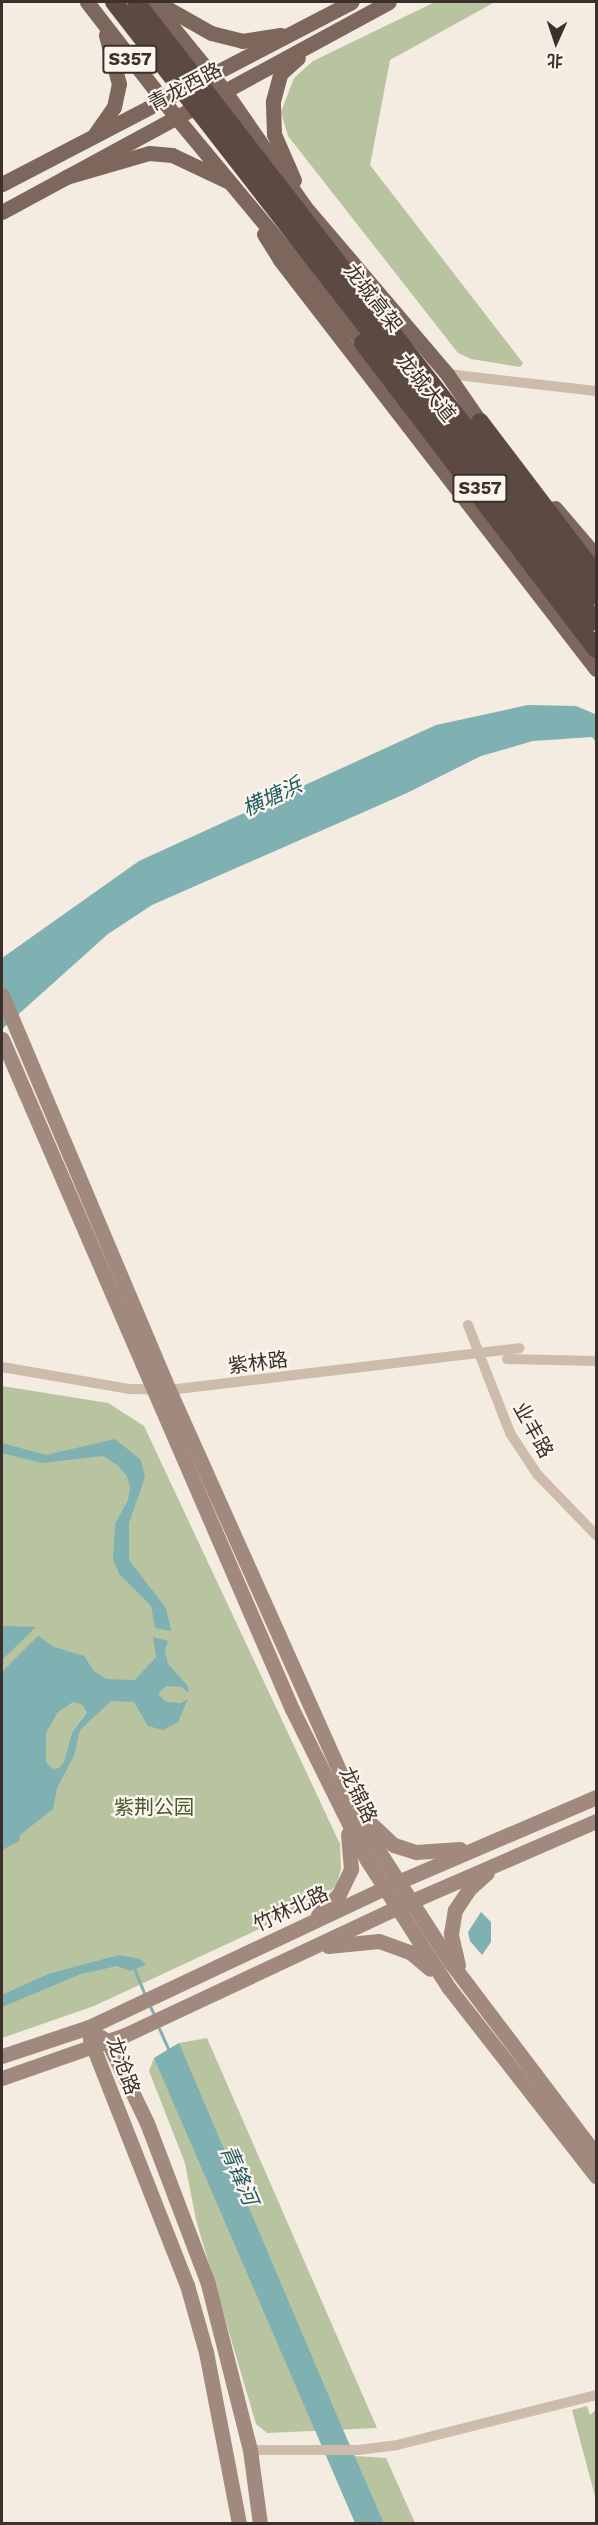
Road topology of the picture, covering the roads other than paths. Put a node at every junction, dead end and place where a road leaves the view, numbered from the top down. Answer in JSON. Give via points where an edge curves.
{"nodes":[{"id":1,"x":87,"y":2,"type":"edge"},
{"id":2,"x":114,"y":2,"type":"edge"},
{"id":3,"x":136,"y":2,"type":"edge"},
{"id":4,"x":154,"y":2,"type":"edge"},
{"id":5,"x":351,"y":2,"type":"edge"},
{"id":6,"x":389,"y":2,"type":"edge"},
{"id":7,"x":102,"y":23,"type":"junction"},
{"id":8,"x":293,"y":33,"type":"junction"},
{"id":9,"x":319,"y":41,"type":"junction"},
{"id":10,"x":212,"y":75,"type":"junction"},
{"id":11,"x":224,"y":90,"type":"junction"},
{"id":12,"x":163,"y":101,"type":"junction"},
{"id":13,"x":174,"y":116,"type":"junction"},
{"id":14,"x":94,"y":136,"type":"junction"},
{"id":15,"x":269,"y":155,"type":"junction"},
{"id":16,"x":66,"y":177,"type":"junction"},
{"id":17,"x":2,"y":184,"type":"edge"},
{"id":18,"x":234,"y":184,"type":"junction"},
{"id":19,"x":305,"y":207,"type":"junction"},
{"id":20,"x":2,"y":212,"type":"edge"},
{"id":21,"x":363,"y":343,"type":"junction"},
{"id":22,"x":447,"y":374,"type":"junction"},
{"id":23,"x":597,"y":391,"type":"edge"},
{"id":24,"x":480,"y":422,"type":"junction"},
{"id":25,"x":597,"y":556,"type":"edge"},
{"id":26,"x":597,"y":575,"type":"edge"},
{"id":27,"x":597,"y":588,"type":"edge"},
{"id":28,"x":597,"y":596,"type":"edge"},
{"id":29,"x":597,"y":622,"type":"edge"},
{"id":30,"x":597,"y":634,"type":"edge"},
{"id":31,"x":597,"y":649,"type":"edge"},
{"id":32,"x":597,"y":669,"type":"edge"},
{"id":33,"x":2,"y":995,"type":"edge"},
{"id":34,"x":4,"y":1045,"type":"edge"},
{"id":35,"x":468,"y":1325,"type":"dead end"},
{"id":36,"x":519,"y":1348,"type":"dead end"},
{"id":37,"x":478,"y":1356,"type":"junction"},
{"id":38,"x":507,"y":1359,"type":"dead end"},
{"id":39,"x":597,"y":1361,"type":"edge"},
{"id":40,"x":2,"y":1367,"type":"edge"},
{"id":41,"x":153,"y":1390,"type":"junction"},
{"id":42,"x":169,"y":1390,"type":"junction"},
{"id":43,"x":597,"y":1535,"type":"edge"},
{"id":44,"x":597,"y":1797,"type":"edge"},
{"id":45,"x":345,"y":1799,"type":"junction"},
{"id":46,"x":597,"y":1821,"type":"edge"},
{"id":47,"x":498,"y":1839,"type":"junction"},
{"id":48,"x":507,"y":1859,"type":"junction"},
{"id":49,"x":391,"y":1885,"type":"junction"},
{"id":50,"x":412,"y":1901,"type":"junction"},
{"id":51,"x":396,"y":1908,"type":"junction"},
{"id":52,"x":303,"y":1926,"type":"junction"},
{"id":53,"x":288,"y":1958,"type":"junction"},
{"id":54,"x":449,"y":1988,"type":"junction"},
{"id":55,"x":474,"y":1997,"type":"junction"},
{"id":56,"x":89,"y":2027,"type":"junction"},
{"id":57,"x":108,"y":2042,"type":"junction"},
{"id":58,"x":90,"y":2048,"type":"junction"},
{"id":59,"x":2,"y":2056,"type":"edge"},
{"id":60,"x":2,"y":2078,"type":"edge"},
{"id":61,"x":597,"y":2155,"type":"edge"},
{"id":62,"x":597,"y":2176,"type":"edge"},
{"id":63,"x":597,"y":2394,"type":"edge"},
{"id":64,"x":250,"y":2450,"type":"junction"},
{"id":65,"x":239,"y":2523,"type":"edge"},
{"id":66,"x":260,"y":2523,"type":"edge"}],
"edges":[{"from":1,"to":7,"type":"main road","name":"龙城大道","number":"S357"},
{"from":2,"to":29,"type":"highway","name":"龙城高架"},
{"from":3,"to":28,"type":"highway","name":"龙城高架"},
{"from":4,"to":8,"type":"main road","via":[[211,33],[242,41]]},
{"from":4,"to":10,"type":"main road","name":"龙城大道","number":"S357"},
{"from":5,"to":8,"type":"main road","name":"青龙西路"},
{"from":6,"to":9,"type":"main road","name":"青龙西路"},
{"from":7,"to":12,"type":"main road","name":"龙城大道","number":"S357"},
{"from":7,"to":14,"type":"main road","via":[[119,84],[114,107]]},
{"from":8,"to":10,"type":"main road","name":"青龙西路"},
{"from":9,"to":11,"type":"main road","name":"青龙西路"},
{"from":9,"to":19,"type":"main road","via":[[280,74],[273,101],[274,134]]},
{"from":10,"to":11,"type":"main road","name":"龙城大道","number":"S357"},
{"from":10,"to":12,"type":"main road","name":"青龙西路"},
{"from":11,"to":13,"type":"main road","name":"青龙西路"},
{"from":11,"to":15,"type":"main road","name":"龙城大道","number":"S357"},
{"from":12,"to":13,"type":"main road","name":"龙城大道","number":"S357"},
{"from":12,"to":14,"type":"main road","name":"青龙西路"},
{"from":13,"to":16,"type":"main road","name":"青龙西路"},
{"from":13,"to":18,"type":"main road","name":"龙城大道","number":"S357"},
{"from":14,"to":17,"type":"main road","name":"青龙西路"},
{"from":15,"to":18,"type":"main road"},
{"from":15,"to":19,"type":"main road","name":"龙城大道","number":"S357"},
{"from":16,"to":18,"type":"main road","via":[[148,153],[172,155]]},
{"from":16,"to":20,"type":"main road","name":"青龙西路"},
{"from":18,"to":21,"type":"main road","name":"龙城大道","number":"S357"},
{"from":18,"to":32,"type":"main road","via":[[280,260]]},
{"from":19,"to":22,"type":"main road","name":"龙城大道","number":"S357"},
{"from":21,"to":30,"type":"main road","name":"龙城大道","number":"S357"},
{"from":21,"to":31,"type":"highway"},
{"from":22,"to":23,"type":"street"},
{"from":22,"to":24,"type":"main road","name":"龙城大道","number":"S357"},
{"from":24,"to":25,"type":"main road"},
{"from":24,"to":26,"type":"highway"},
{"from":24,"to":27,"type":"main road","name":"龙城大道","number":"S357"},
{"from":33,"to":42,"type":"main road","name":"龙锦路"},
{"from":34,"to":41,"type":"main road","name":"龙锦路"},
{"from":35,"to":37,"type":"street","name":"业丰路"},
{"from":36,"to":37,"type":"street","name":"紫林路"},
{"from":37,"to":42,"type":"street","name":"紫林路"},
{"from":37,"to":43,"type":"street","name":"业丰路","via":[[510,1432],[537,1474]]},
{"from":38,"to":39,"type":"street"},
{"from":40,"to":41,"type":"street","name":"紫林路"},
{"from":41,"to":42,"type":"street","name":"紫林路"},
{"from":41,"to":45,"type":"main road","name":"龙锦路","via":[[292,1709]]},
{"from":42,"to":45,"type":"main road","name":"龙锦路"},
{"from":44,"to":47,"type":"main road","name":"竹林北路"},
{"from":45,"to":47,"type":"main road","via":[[394,1845],[416,1852],[446,1853]]},
{"from":45,"to":49,"type":"main road","name":"龙锦路"},
{"from":45,"to":52,"type":"main road","via":[[351,1869],[339,1894]]},
{"from":46,"to":48,"type":"main road"},
{"from":47,"to":49,"type":"main road","name":"竹林北路"},
{"from":48,"to":50,"type":"main road"},
{"from":48,"to":55,"type":"main road","via":[[469,1889],[455,1911],[453,1955]]},
{"from":49,"to":50,"type":"main road","name":"龙锦路"},
{"from":49,"to":51,"type":"main road","name":"龙锦路"},
{"from":49,"to":52,"type":"main road","name":"竹林北路"},
{"from":50,"to":51,"type":"main road"},
{"from":50,"to":55,"type":"main road","name":"龙锦路"},
{"from":51,"to":53,"type":"main road"},
{"from":51,"to":54,"type":"main road","name":"龙锦路"},
{"from":52,"to":56,"type":"main road","name":"竹林北路"},
{"from":53,"to":54,"type":"main road","via":[[341,1942],[379,1941],[410,1952]]},
{"from":53,"to":57,"type":"main road"},
{"from":54,"to":62,"type":"main road","name":"龙锦路"},
{"from":55,"to":61,"type":"main road","name":"龙锦路"},
{"from":56,"to":57,"type":"main road","name":"龙沧路"},
{"from":56,"to":58,"type":"main road","name":"龙沧路"},
{"from":56,"to":59,"type":"main road","name":"竹林北路"},
{"from":57,"to":58,"type":"main road"},
{"from":57,"to":64,"type":"main road","name":"龙沧路","via":[[147,2123],[208,2284]]},
{"from":58,"to":60,"type":"main road"},
{"from":58,"to":65,"type":"main road","name":"龙沧路","via":[[187,2284],[209,2364]]},
{"from":63,"to":64,"type":"street","via":[[450,2433],[358,2450]]},
{"from":64,"to":66,"type":"main road","name":"龙沧路"}]}
